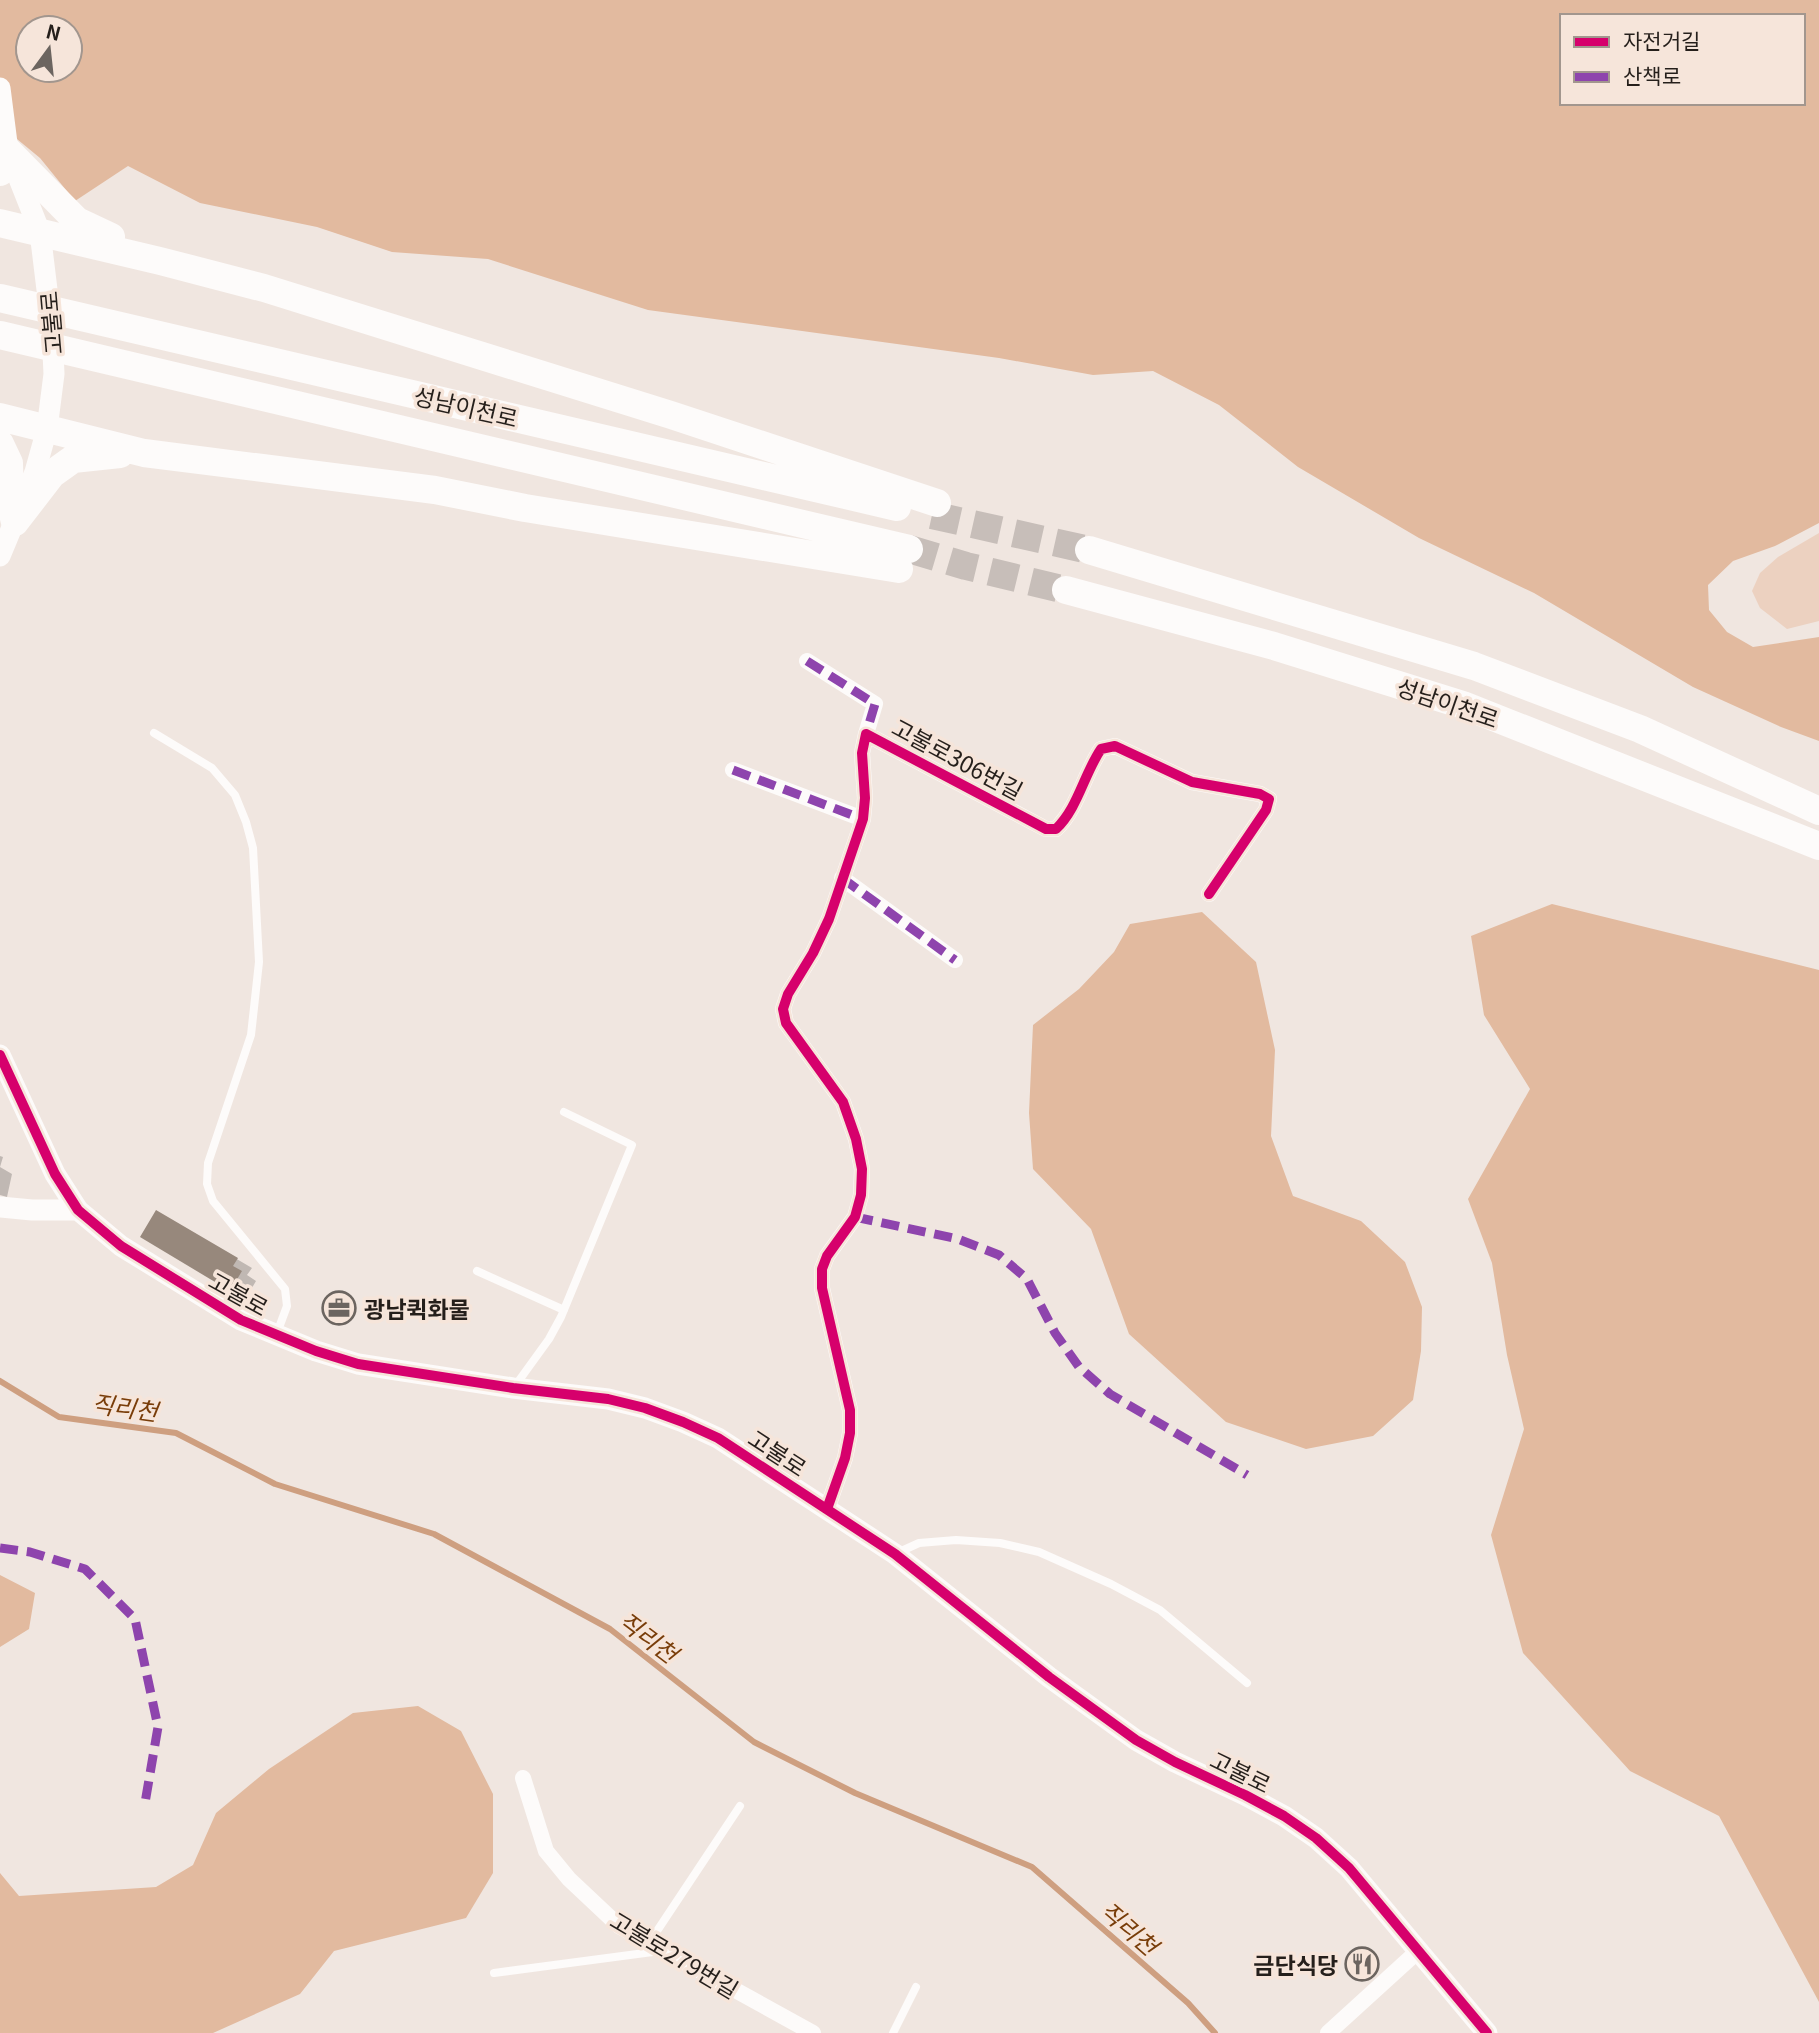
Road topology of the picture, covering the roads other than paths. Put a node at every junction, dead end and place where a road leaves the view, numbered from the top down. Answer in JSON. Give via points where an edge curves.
{"nodes":[{"id":1,"x":0,"y":88,"type":"edge"},
{"id":2,"x":3,"y":143,"type":"edge"},
{"id":3,"x":0,"y":223,"type":"edge"},
{"id":4,"x":40,"y":232,"type":"junction"},
{"id":5,"x":160,"y":261,"type":"junction"},
{"id":6,"x":0,"y":298,"type":"edge"},
{"id":7,"x":0,"y":335,"type":"edge"},
{"id":8,"x":0,"y":416,"type":"edge"},
{"id":9,"x":47,"y":429,"type":"junction"},
{"id":10,"x":0,"y":444,"type":"edge"},
{"id":11,"x":144,"y":453,"type":"junction"},
{"id":12,"x":15,"y":522,"type":"junction"},
{"id":13,"x":1089,"y":550,"type":"tunnel mouth"},
{"id":14,"x":0,"y":556,"type":"edge"},
{"id":15,"x":1066,"y":590,"type":"tunnel mouth"},
{"id":16,"x":807,"y":661,"type":"dead end"},
{"id":17,"x":155,"y":733,"type":"dead end"},
{"id":18,"x":866,"y":734,"type":"junction"},
{"id":19,"x":733,"y":771,"type":"dead end"},
{"id":20,"x":1819,"y":811,"type":"edge"},
{"id":21,"x":863,"y":819,"type":"junction"},
{"id":22,"x":1819,"y":846,"type":"edge"},
{"id":23,"x":842,"y":878,"type":"junction"},
{"id":24,"x":1209,"y":894,"type":"dead end"},
{"id":25,"x":955,"y":960,"type":"dead end"},
{"id":26,"x":0,"y":1055,"type":"edge"},
{"id":27,"x":564,"y":1112,"type":"dead end"},
{"id":28,"x":0,"y":1207,"type":"edge"},
{"id":29,"x":78,"y":1210,"type":"junction"},
{"id":30,"x":477,"y":1272,"type":"dead end"},
{"id":31,"x":564,"y":1310,"type":"junction"},
{"id":32,"x":276,"y":1336,"type":"junction"},
{"id":33,"x":513,"y":1388,"type":"junction"},
{"id":34,"x":827,"y":1509,"type":"junction"},
{"id":35,"x":895,"y":1554,"type":"junction"},
{"id":36,"x":1247,"y":1683,"type":"dead end"},
{"id":37,"x":523,"y":1778,"type":"dead end"},
{"id":38,"x":740,"y":1806,"type":"dead end"},
{"id":39,"x":656,"y":1946,"type":"junction"},
{"id":40,"x":1418,"y":1951,"type":"junction"},
{"id":41,"x":494,"y":1973,"type":"dead end"},
{"id":42,"x":916,"y":1987,"type":"dead end"},
{"id":43,"x":813,"y":2033,"type":"edge"},
{"id":44,"x":893,"y":2033,"type":"edge"},
{"id":45,"x":1328,"y":2033,"type":"edge"},
{"id":46,"x":1487,"y":2033,"type":"edge"}],
"edges":[{"from":1,"to":2,"type":"street","name":"고불로"},
{"from":2,"to":4,"type":"street","name":"고불로"},
{"from":2,"to":5,"type":"highway","via":[[77,221]]},
{"from":3,"to":4,"type":"highway"},
{"from":4,"to":5,"type":"highway"},
{"from":4,"to":9,"type":"street","name":"고불로","via":[[54,363]]},
{"from":5,"to":6,"type":"highway","name":"성남이천로","via":[[264,288],[671,415],[934,509]]},
{"from":7,"to":11,"type":"highway","name":"성남이천로","via":[[904,559],[525,508],[435,490]]},
{"from":8,"to":9,"type":"highway"},
{"from":9,"to":11,"type":"highway"},
{"from":9,"to":12,"type":"street","name":"고불로"},
{"from":10,"to":12,"type":"highway","via":[[9,463]]},
{"from":11,"to":12,"type":"highway","via":[[73,459],[52,474]]},
{"from":12,"to":14,"type":"street","name":"고불로"},
{"from":13,"to":20,"type":"highway","name":"성남이천로","via":[[1474,666],[1640,729]]},
{"from":15,"to":22,"type":"highway","name":"성남이천로","via":[[1274,646],[1463,705]]},
{"from":16,"to":18,"type":"street","via":[[874,704]]},
{"from":17,"to":32,"type":"lane","via":[[212,768],[235,795],[253,849],[259,962],[251,1035],[208,1163],[207,1184],[213,1201],[285,1289],[287,1306]]},
{"from":18,"to":21,"type":"street","name":"고불로306번길"},
{"from":18,"to":24,"type":"street","name":"고불로306번길","via":[[1046,829],[1056,829],[1066,819],[1094,759],[1101,749],[1115,746],[1192,782],[1269,799]]},
{"from":19,"to":21,"type":"street"},
{"from":21,"to":23,"type":"street","name":"고불로306번길"},
{"from":23,"to":25,"type":"street"},
{"from":23,"to":34,"type":"street","name":"고불로306번길","via":[[829,919],[783,1009],[786,1023],[843,1102],[862,1170],[855,1217],[822,1269],[822,1287],[850,1410],[845,1458]]},
{"from":26,"to":29,"type":"street","name":"고불로","via":[[55,1174]]},
{"from":27,"to":31,"type":"lane","via":[[632,1145]]},
{"from":28,"to":29,"type":"street"},
{"from":29,"to":32,"type":"street","name":"고불로","via":[[121,1246],[241,1321]]},
{"from":30,"to":31,"type":"lane"},
{"from":31,"to":33,"type":"lane"},
{"from":32,"to":33,"type":"street","name":"고불로","via":[[358,1364]]},
{"from":33,"to":34,"type":"street","name":"고불로","via":[[608,1399],[683,1422],[718,1438]]},
{"from":34,"to":35,"type":"street","name":"고불로"},
{"from":35,"to":36,"type":"lane","via":[[919,1544],[956,1540],[1038,1552],[1160,1610]]},
{"from":35,"to":40,"type":"street","name":"고불로","via":[[1136,1740],[1284,1816],[1316,1838],[1349,1868]]},
{"from":37,"to":39,"type":"street","name":"고불로279번길","via":[[546,1851],[620,1926]]},
{"from":38,"to":39,"type":"lane"},
{"from":39,"to":41,"type":"lane"},
{"from":39,"to":43,"type":"street","name":"고불로279번길"},
{"from":40,"to":45,"type":"street"},
{"from":40,"to":46,"type":"street","name":"고불로"},
{"from":42,"to":44,"type":"lane"}]}
